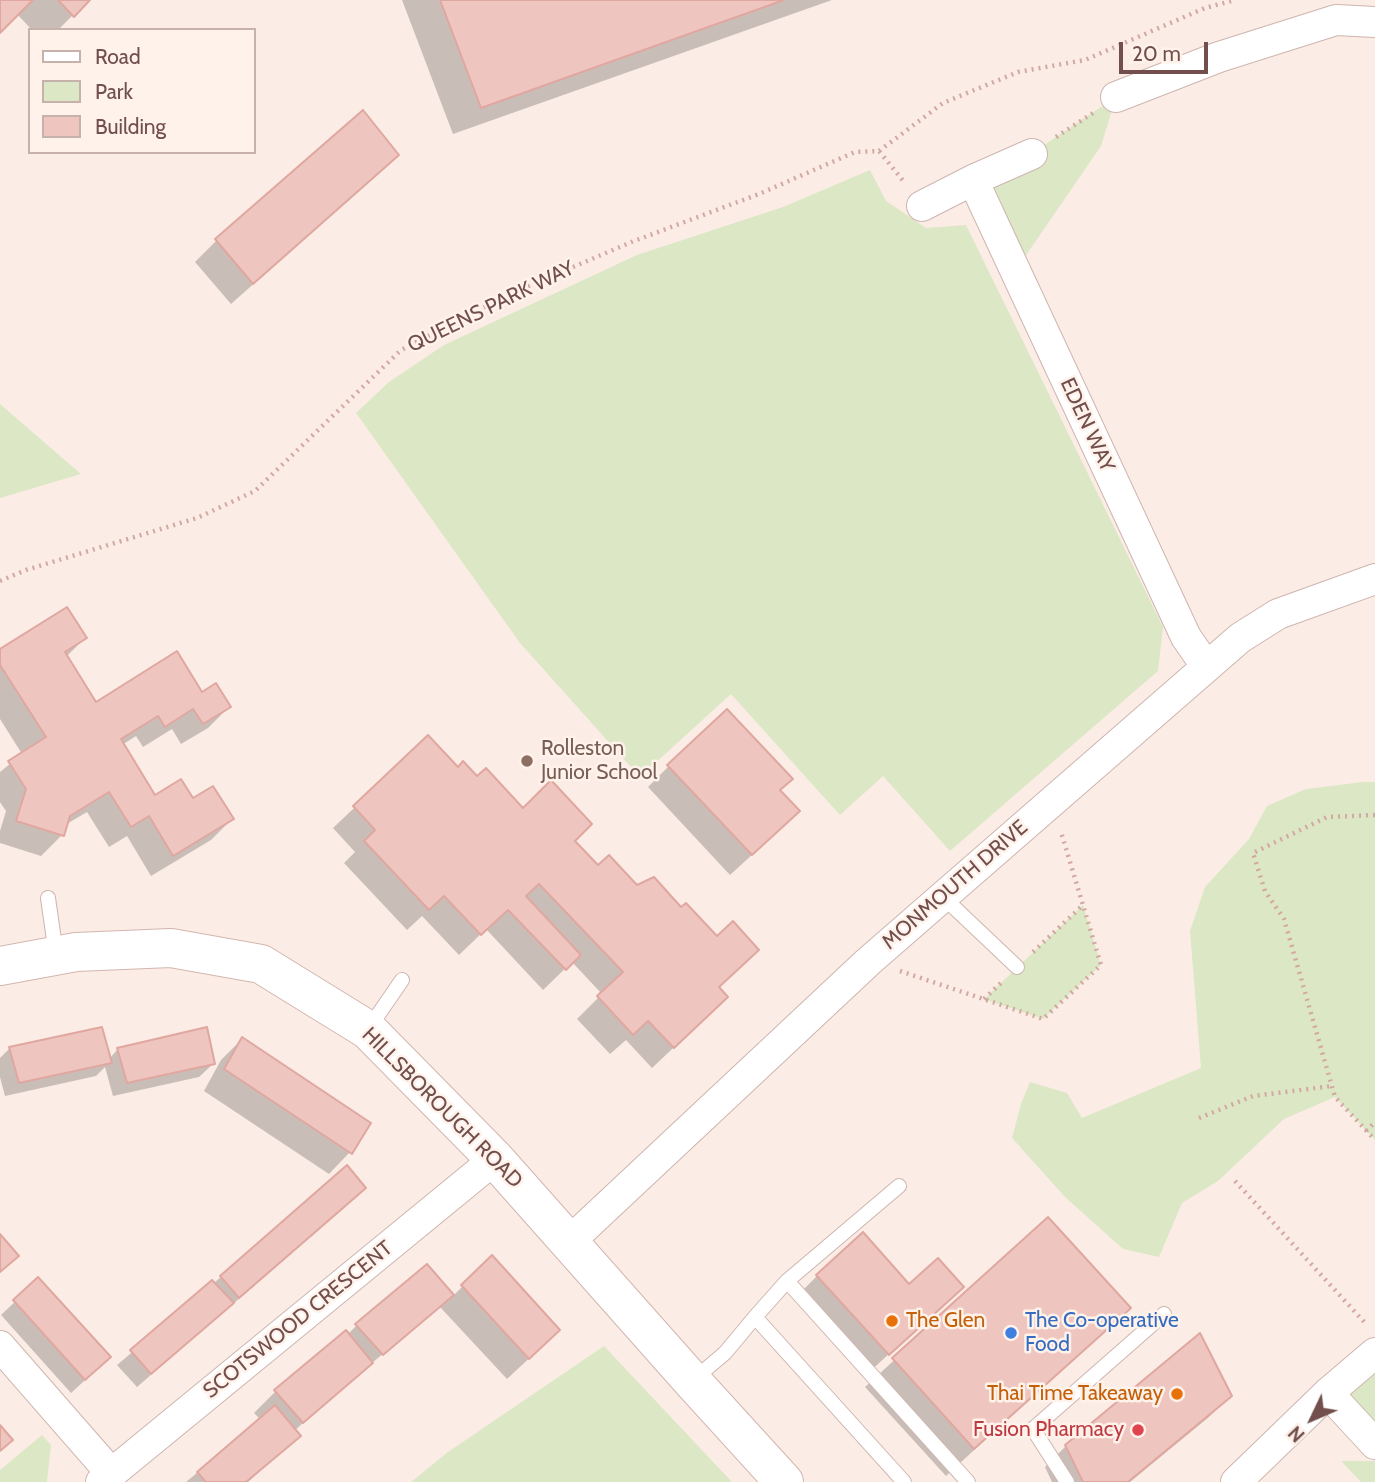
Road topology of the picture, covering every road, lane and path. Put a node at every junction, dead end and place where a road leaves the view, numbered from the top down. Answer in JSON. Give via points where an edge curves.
{"nodes":[{"id":1,"x":1236,"y":0,"type":"edge"},
{"id":2,"x":1375,"y":22,"type":"edge"},
{"id":3,"x":1116,"y":97,"type":"joint"},
{"id":4,"x":879,"y":151,"type":"junction"},
{"id":5,"x":1032,"y":153,"type":"joint"},
{"id":6,"x":974,"y":180,"type":"junction"},
{"id":7,"x":922,"y":206,"type":"joint"},
{"id":8,"x":1375,"y":579,"type":"edge"},
{"id":9,"x":0,"y":581,"type":"edge"},
{"id":10,"x":1206,"y":666,"type":"junction"},
{"id":11,"x":1375,"y":816,"type":"edge"},
{"id":12,"x":942,"y":897,"type":"junction"},
{"id":13,"x":47,"y":898,"type":"dead end"},
{"id":14,"x":56,"y":956,"type":"junction"},
{"id":15,"x":0,"y":966,"type":"edge"},
{"id":16,"x":1017,"y":967,"type":"dead end"},
{"id":17,"x":402,"y":980,"type":"dead end"},
{"id":18,"x":368,"y":1030,"type":"junction"},
{"id":19,"x":1332,"y":1087,"type":"junction"},
{"id":20,"x":1199,"y":1118,"type":"dead end"},
{"id":21,"x":1375,"y":1122,"type":"edge"},
{"id":22,"x":1366,"y":1131,"type":"junction"},
{"id":23,"x":1375,"y":1140,"type":"edge"},
{"id":24,"x":495,"y":1159,"type":"junction"},
{"id":25,"x":1235,"y":1181,"type":"dead end"},
{"id":26,"x":899,"y":1186,"type":"dead end"},
{"id":27,"x":569,"y":1242,"type":"junction"},
{"id":28,"x":787,"y":1281,"type":"junction"},
{"id":29,"x":1164,"y":1314,"type":"dead end"},
{"id":30,"x":755,"y":1317,"type":"junction"},
{"id":31,"x":1375,"y":1334,"type":"edge"},
{"id":32,"x":0,"y":1346,"type":"edge"},
{"id":33,"x":1375,"y":1353,"type":"edge"},
{"id":34,"x":692,"y":1381,"type":"junction"},
{"id":35,"x":1328,"y":1393,"type":"junction"},
{"id":36,"x":1375,"y":1444,"type":"edge"},
{"id":37,"x":106,"y":1478,"type":"edge"},
{"id":38,"x":785,"y":1482,"type":"edge"},
{"id":39,"x":904,"y":1482,"type":"edge"},
{"id":40,"x":968,"y":1482,"type":"edge"},
{"id":41,"x":1067,"y":1482,"type":"edge"},
{"id":42,"x":1236,"y":1482,"type":"edge"}],
"edges":[{"from":1,"to":4,"type":"path","via":[[1205,8],[1085,61],[1018,72],[943,103]]},
{"from":2,"to":3,"type":"street","via":[[1336,20],[1219,57]]},
{"from":3,"to":5,"type":"path"},
{"from":4,"to":7,"type":"path"},
{"from":4,"to":9,"type":"path","name":"QUEENS PARK WAY","via":[[855,152],[512,293],[401,350],[255,491],[197,518]]},
{"from":5,"to":6,"type":"street"},
{"from":6,"to":7,"type":"street"},
{"from":6,"to":10,"type":"street","name":"EDEN WAY","via":[[1186,637]]},
{"from":8,"to":10,"type":"street","name":"MONMOUTH DRIVE","via":[[1278,614]]},
{"from":10,"to":12,"type":"street","name":"MONMOUTH DRIVE"},
{"from":11,"to":19,"type":"path","via":[[1327,817],[1253,853],[1265,891],[1284,919]]},
{"from":12,"to":16,"type":"lane"},
{"from":12,"to":27,"type":"street","name":"MONMOUTH DRIVE"},
{"from":13,"to":14,"type":"lane"},
{"from":14,"to":15,"type":"street","name":"HILLSBOROUGH ROAD"},
{"from":14,"to":18,"type":"street","name":"HILLSBOROUGH ROAD","via":[[171,948],[261,964]]},
{"from":17,"to":18,"type":"lane"},
{"from":18,"to":24,"type":"street","name":"HILLSBOROUGH ROAD"},
{"from":19,"to":20,"type":"path","via":[[1253,1096]]},
{"from":19,"to":22,"type":"path","via":[[1335,1097]]},
{"from":21,"to":22,"type":"path"},
{"from":22,"to":23,"type":"path"},
{"from":24,"to":27,"type":"street","name":"HILLSBOROUGH ROAD"},
{"from":24,"to":37,"type":"street","name":"SCOTSWOOD CRESCENT"},
{"from":25,"to":31,"type":"path"},
{"from":26,"to":28,"type":"lane"},
{"from":27,"to":34,"type":"street","name":"HILLSBOROUGH ROAD"},
{"from":28,"to":30,"type":"lane"},
{"from":28,"to":40,"type":"lane"},
{"from":29,"to":41,"type":"lane","via":[[1033,1429]]},
{"from":30,"to":34,"type":"lane"},
{"from":30,"to":39,"type":"lane"},
{"from":32,"to":37,"type":"street"},
{"from":33,"to":35,"type":"street"},
{"from":34,"to":38,"type":"street","name":"HILLSBOROUGH ROAD"},
{"from":35,"to":36,"type":"street"},
{"from":35,"to":42,"type":"street"}]}
